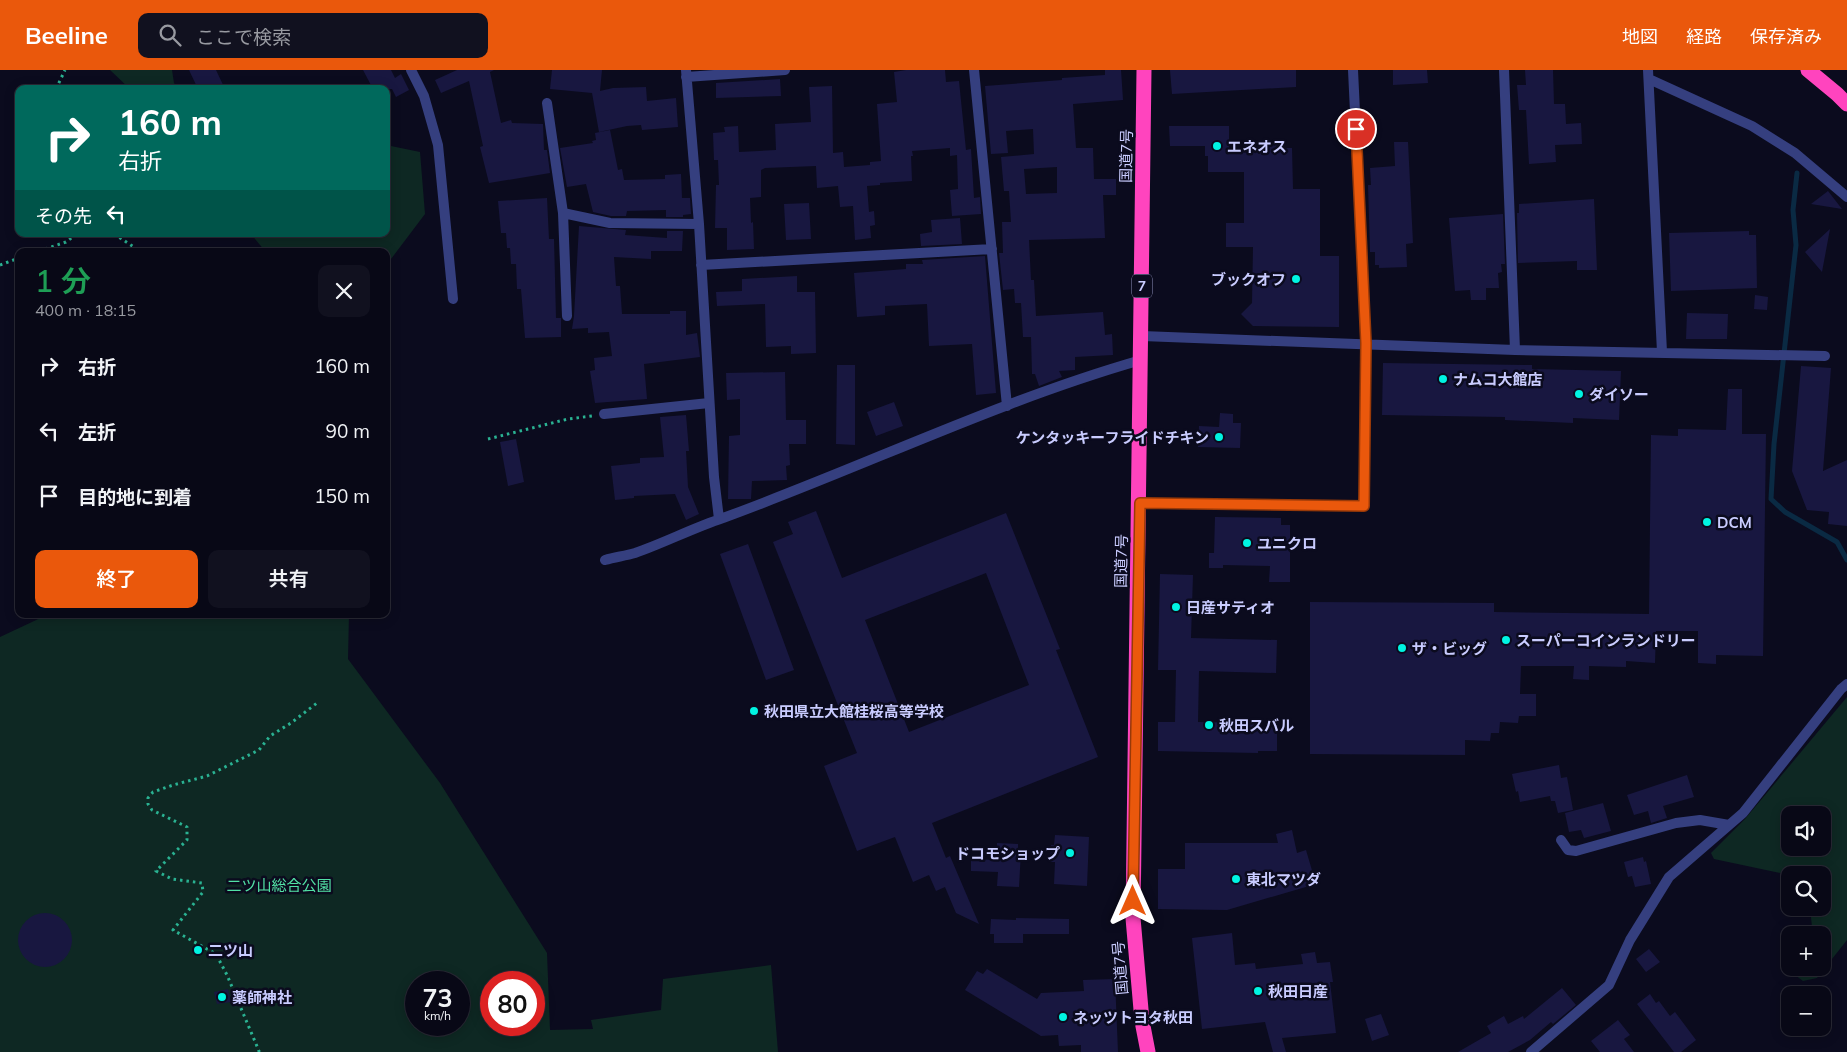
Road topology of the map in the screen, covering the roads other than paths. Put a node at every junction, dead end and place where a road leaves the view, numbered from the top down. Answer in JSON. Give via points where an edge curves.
{"nodes":[{"id":1,"x":411,"y":70,"type":"edge"},
{"id":2,"x":784,"y":70,"type":"edge"},
{"id":3,"x":974,"y":70,"type":"edge"},
{"id":4,"x":1144,"y":70,"type":"edge"},
{"id":5,"x":1353,"y":70,"type":"edge"},
{"id":6,"x":1504,"y":70,"type":"edge"},
{"id":7,"x":1808,"y":70,"type":"edge"},
{"id":8,"x":686,"y":73,"type":"edge"},
{"id":9,"x":1648,"y":74,"type":"edge"},
{"id":10,"x":547,"y":103,"type":"dead end"},
{"id":11,"x":1847,"y":104,"type":"edge"},
{"id":12,"x":1847,"y":198,"type":"edge"},
{"id":13,"x":563,"y":212,"type":"junction"},
{"id":14,"x":699,"y":224,"type":"junction"},
{"id":15,"x":992,"y":249,"type":"junction"},
{"id":16,"x":701,"y":265,"type":"junction"},
{"id":17,"x":453,"y":299,"type":"dead end"},
{"id":18,"x":567,"y":316,"type":"dead end"},
{"id":19,"x":1142,"y":336,"type":"junction"},
{"id":20,"x":1366,"y":343,"type":"junction"},
{"id":21,"x":1515,"y":350,"type":"junction"},
{"id":22,"x":1662,"y":352,"type":"junction"},
{"id":23,"x":1825,"y":356,"type":"dead end"},
{"id":24,"x":1141,"y":360,"type":"junction"},
{"id":25,"x":709,"y":403,"type":"junction"},
{"id":26,"x":1007,"y":406,"type":"junction"},
{"id":27,"x":604,"y":414,"type":"road end"},
{"id":28,"x":1140,"y":503,"type":"junction"},
{"id":29,"x":719,"y":519,"type":"junction"},
{"id":30,"x":605,"y":560,"type":"dead end"},
{"id":31,"x":1847,"y":684,"type":"edge"},
{"id":32,"x":1729,"y":825,"type":"junction"},
{"id":33,"x":1561,"y":840,"type":"dead end"},
{"id":34,"x":1148,"y":1052,"type":"edge"},
{"id":35,"x":1531,"y":1052,"type":"edge"}],
"edges":[{"from":1,"to":17,"type":"street","via":[[424,96],[438,145]]},
{"from":2,"to":8,"type":"street"},
{"from":3,"to":15,"type":"street"},
{"from":4,"to":19,"type":"highway","name":"国道7号","number":"7"},
{"from":5,"to":20,"type":"street"},
{"from":6,"to":21,"type":"street"},
{"from":7,"to":11,"type":"highway"},
{"from":8,"to":14,"type":"street"},
{"from":9,"to":12,"type":"street","via":[[1752,126],[1795,153]]},
{"from":9,"to":22,"type":"street"},
{"from":10,"to":13,"type":"street"},
{"from":13,"to":14,"type":"street","via":[[610,223]]},
{"from":13,"to":18,"type":"street"},
{"from":14,"to":16,"type":"street"},
{"from":15,"to":16,"type":"street"},
{"from":15,"to":26,"type":"street"},
{"from":16,"to":25,"type":"street"},
{"from":19,"to":20,"type":"street"},
{"from":19,"to":24,"type":"highway","name":"国道7号","number":"7"},
{"from":20,"to":21,"type":"street"},
{"from":20,"to":28,"type":"lane","via":[[1364,506]]},
{"from":21,"to":22,"type":"street"},
{"from":22,"to":23,"type":"street"},
{"from":24,"to":26,"type":"street"},
{"from":24,"to":28,"type":"highway","name":"国道7号","number":"7"},
{"from":25,"to":27,"type":"street"},
{"from":25,"to":29,"type":"street"},
{"from":26,"to":29,"type":"street"},
{"from":28,"to":34,"type":"highway","name":"国道7号","number":"7","via":[[1133,918],[1142,1021]]},
{"from":29,"to":30,"type":"street","via":[[634,553]]},
{"from":31,"to":32,"type":"street","via":[[1743,813]]},
{"from":32,"to":33,"type":"street","via":[[1700,820],[1676,823],[1576,851],[1568,850]]},
{"from":32,"to":35,"type":"street","via":[[1669,877],[1630,940],[1609,985]]}]}
